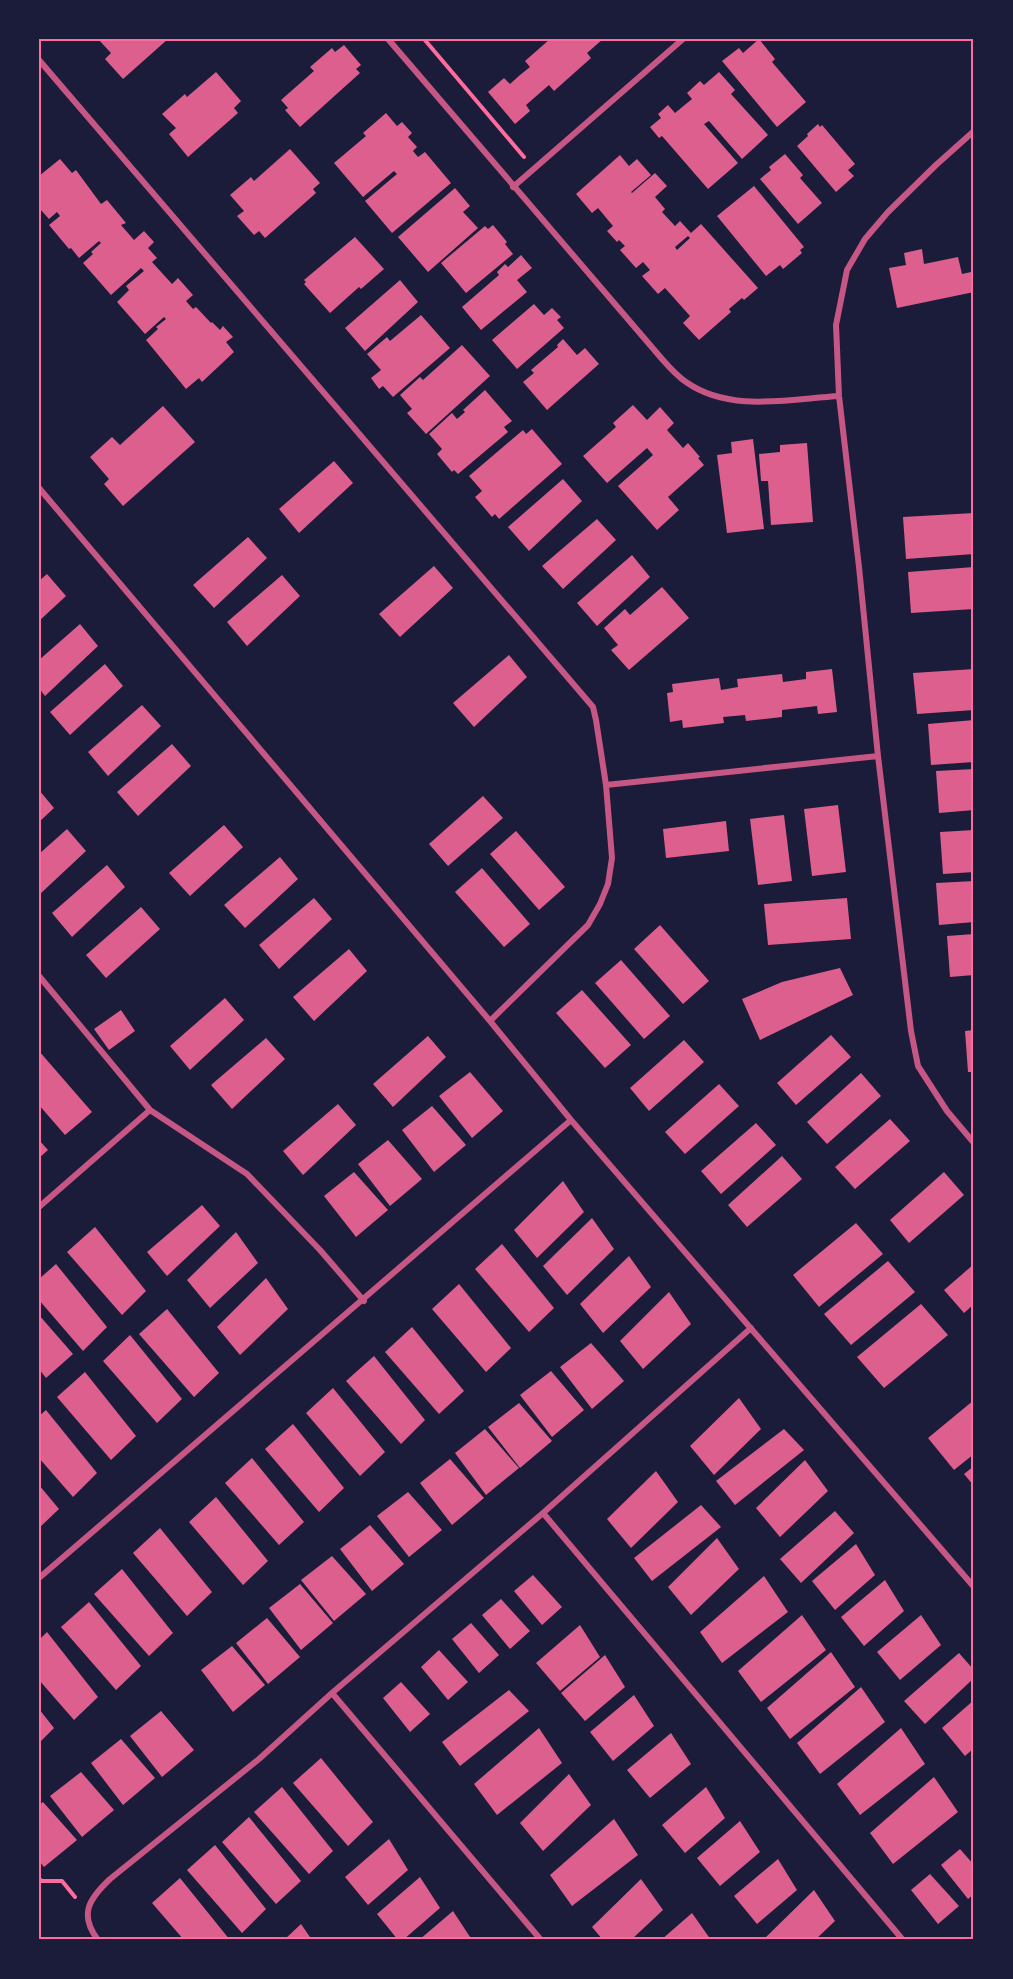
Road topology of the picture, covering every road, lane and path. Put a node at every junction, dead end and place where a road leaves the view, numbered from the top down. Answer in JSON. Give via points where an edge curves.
{"nodes":[{"id":1,"x":388,"y":39,"type":"edge"},
{"id":2,"x":424,"y":39,"type":"edge"},
{"id":3,"x":682,"y":39,"type":"edge"},
{"id":4,"x":39,"y":60,"type":"edge"},
{"id":5,"x":974,"y":131,"type":"edge"},
{"id":6,"x":534,"y":169,"type":"junction"},
{"id":7,"x":513,"y":187,"type":"junction"},
{"id":8,"x":839,"y":396,"type":"junction"},
{"id":9,"x":39,"y":488,"type":"edge"},
{"id":10,"x":878,"y":756,"type":"junction"},
{"id":11,"x":606,"y":785,"type":"junction"},
{"id":12,"x":39,"y":976,"type":"edge"},
{"id":13,"x":490,"y":1021,"type":"junction"},
{"id":14,"x":150,"y":1110,"type":"junction"},
{"id":15,"x":571,"y":1120,"type":"junction"},
{"id":16,"x":974,"y":1143,"type":"edge"},
{"id":17,"x":39,"y":1207,"type":"edge"},
{"id":18,"x":364,"y":1301,"type":"junction"},
{"id":19,"x":751,"y":1328,"type":"junction"},
{"id":20,"x":543,"y":1513,"type":"junction"},
{"id":21,"x":39,"y":1578,"type":"edge"},
{"id":22,"x":974,"y":1587,"type":"edge"},
{"id":23,"x":332,"y":1693,"type":"junction"},
{"id":24,"x":39,"y":1879,"type":"edge"},
{"id":25,"x":87,"y":1913,"type":"junction"},
{"id":26,"x":98,"y":1940,"type":"edge"},
{"id":27,"x":541,"y":1940,"type":"edge"},
{"id":28,"x":903,"y":1940,"type":"edge"}],
"edges":[{"from":1,"to":7,"type":"street"},
{"from":2,"to":6,"type":"path"},
{"from":3,"to":6,"type":"street"},
{"from":4,"to":11,"type":"street","via":[[588,700],[595,712]]},
{"from":5,"to":8,"type":"street","via":[[888,212],[865,239],[847,270],[836,325]]},
{"from":6,"to":7,"type":"street"},
{"from":7,"to":8,"type":"street","via":[[685,381],[706,392],[744,402]]},
{"from":8,"to":10,"type":"street"},
{"from":9,"to":13,"type":"street"},
{"from":10,"to":11,"type":"street"},
{"from":10,"to":16,"type":"street","via":[[918,1066],[947,1111]]},
{"from":11,"to":13,"type":"street","via":[[612,858],[600,904],[577,937]]},
{"from":12,"to":14,"type":"street"},
{"from":13,"to":15,"type":"street"},
{"from":14,"to":17,"type":"street"},
{"from":14,"to":18,"type":"street","via":[[247,1174]]},
{"from":15,"to":18,"type":"street"},
{"from":15,"to":19,"type":"street"},
{"from":18,"to":21,"type":"street"},
{"from":19,"to":20,"type":"street"},
{"from":19,"to":22,"type":"street"},
{"from":20,"to":23,"type":"street"},
{"from":20,"to":28,"type":"street"},
{"from":23,"to":25,"type":"street","via":[[259,1759],[110,1879],[93,1897]]},
{"from":23,"to":27,"type":"street"},
{"from":24,"to":25,"type":"path","via":[[62,1881]]},
{"from":25,"to":26,"type":"street"}]}
